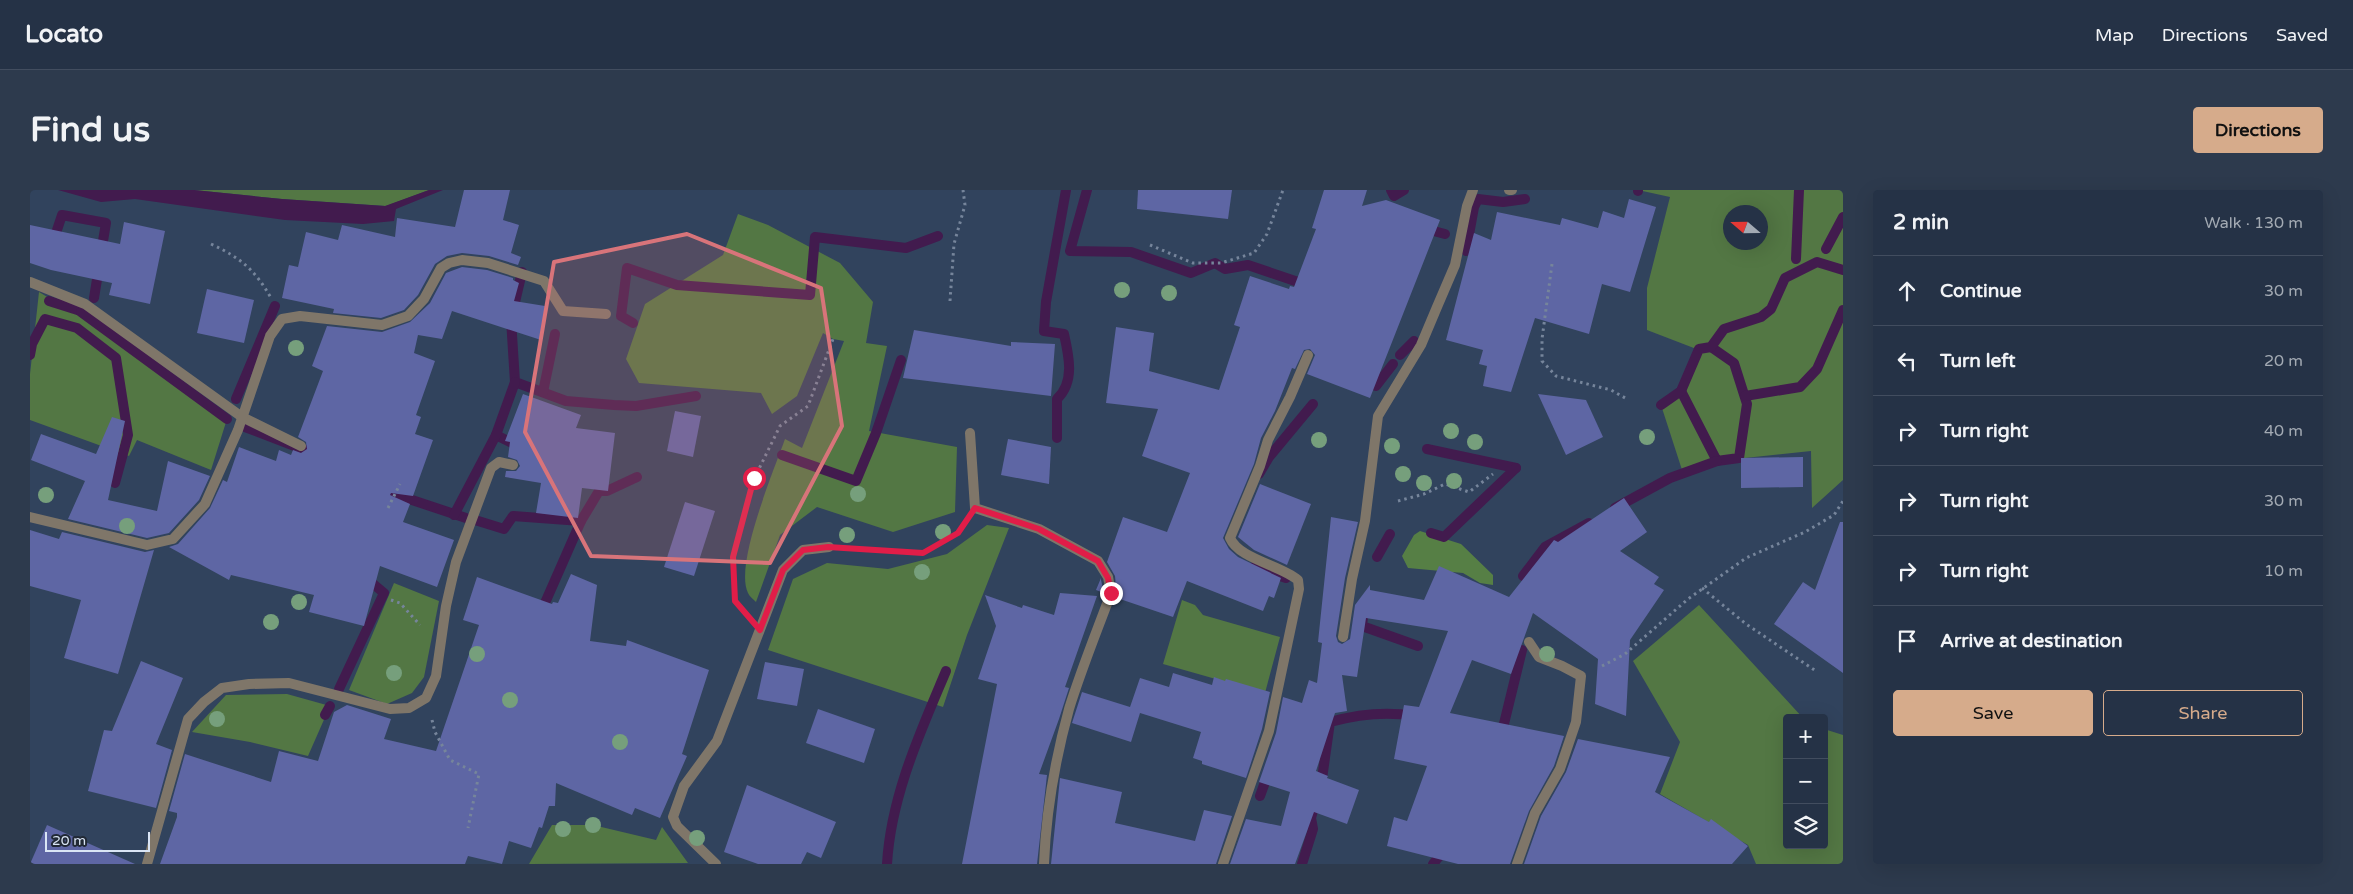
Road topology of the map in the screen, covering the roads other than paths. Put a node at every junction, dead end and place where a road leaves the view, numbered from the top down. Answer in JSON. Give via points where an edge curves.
{"nodes":[{"id":1,"x":1473,"y":190,"type":"edge"},
{"id":2,"x":30,"y":282,"type":"edge"},
{"id":3,"x":606,"y":314,"type":"dead end"},
{"id":4,"x":1308,"y":355,"type":"dead end"},
{"id":5,"x":242,"y":417,"type":"junction"},
{"id":6,"x":970,"y":433,"type":"dead end"},
{"id":7,"x":300,"y":446,"type":"dead end"},
{"id":8,"x":513,"y":465,"type":"dead end"},
{"id":9,"x":30,"y":517,"type":"edge"},
{"id":10,"x":828,"y":547,"type":"road end"},
{"id":11,"x":1343,"y":636,"type":"dead end"},
{"id":12,"x":1529,"y":642,"type":"dead end"},
{"id":13,"x":147,"y":864,"type":"edge"},
{"id":14,"x":716,"y":864,"type":"edge"},
{"id":15,"x":1044,"y":864,"type":"edge"},
{"id":16,"x":1223,"y":864,"type":"edge"},
{"id":17,"x":1517,"y":864,"type":"edge"}],
"edges":[{"from":1,"to":11,"type":"street","via":[[1447,285],[1421,345],[1378,416],[1365,522]]},
{"from":2,"to":5,"type":"street","via":[[85,304]]},
{"from":3,"to":5,"type":"street","via":[[563,312],[544,281],[488,263],[462,260],[449,263],[440,268],[424,299],[408,316],[382,325],[300,316],[282,318],[270,336]]},
{"from":4,"to":16,"type":"street","via":[[1268,440],[1230,538],[1242,552],[1289,573],[1298,580],[1299,589],[1270,731]]},
{"from":5,"to":7,"type":"street"},
{"from":5,"to":9,"type":"street","via":[[205,504],[173,539],[147,545]]},
{"from":6,"to":15,"type":"street","via":[[975,508],[1039,529],[1098,561],[1108,578],[1111,593],[1070,708],[1055,767]]},
{"from":8,"to":13,"type":"street","via":[[499,462],[491,468],[464,535],[446,606],[436,676],[426,698],[409,708],[390,709],[289,683],[222,688],[188,719]]},
{"from":10,"to":14,"type":"street","via":[[803,550],[783,570],[717,741],[684,786],[673,817],[677,826]]},
{"from":12,"to":17,"type":"street","via":[[1539,657],[1581,676],[1576,722],[1560,769],[1535,813]]}]}
